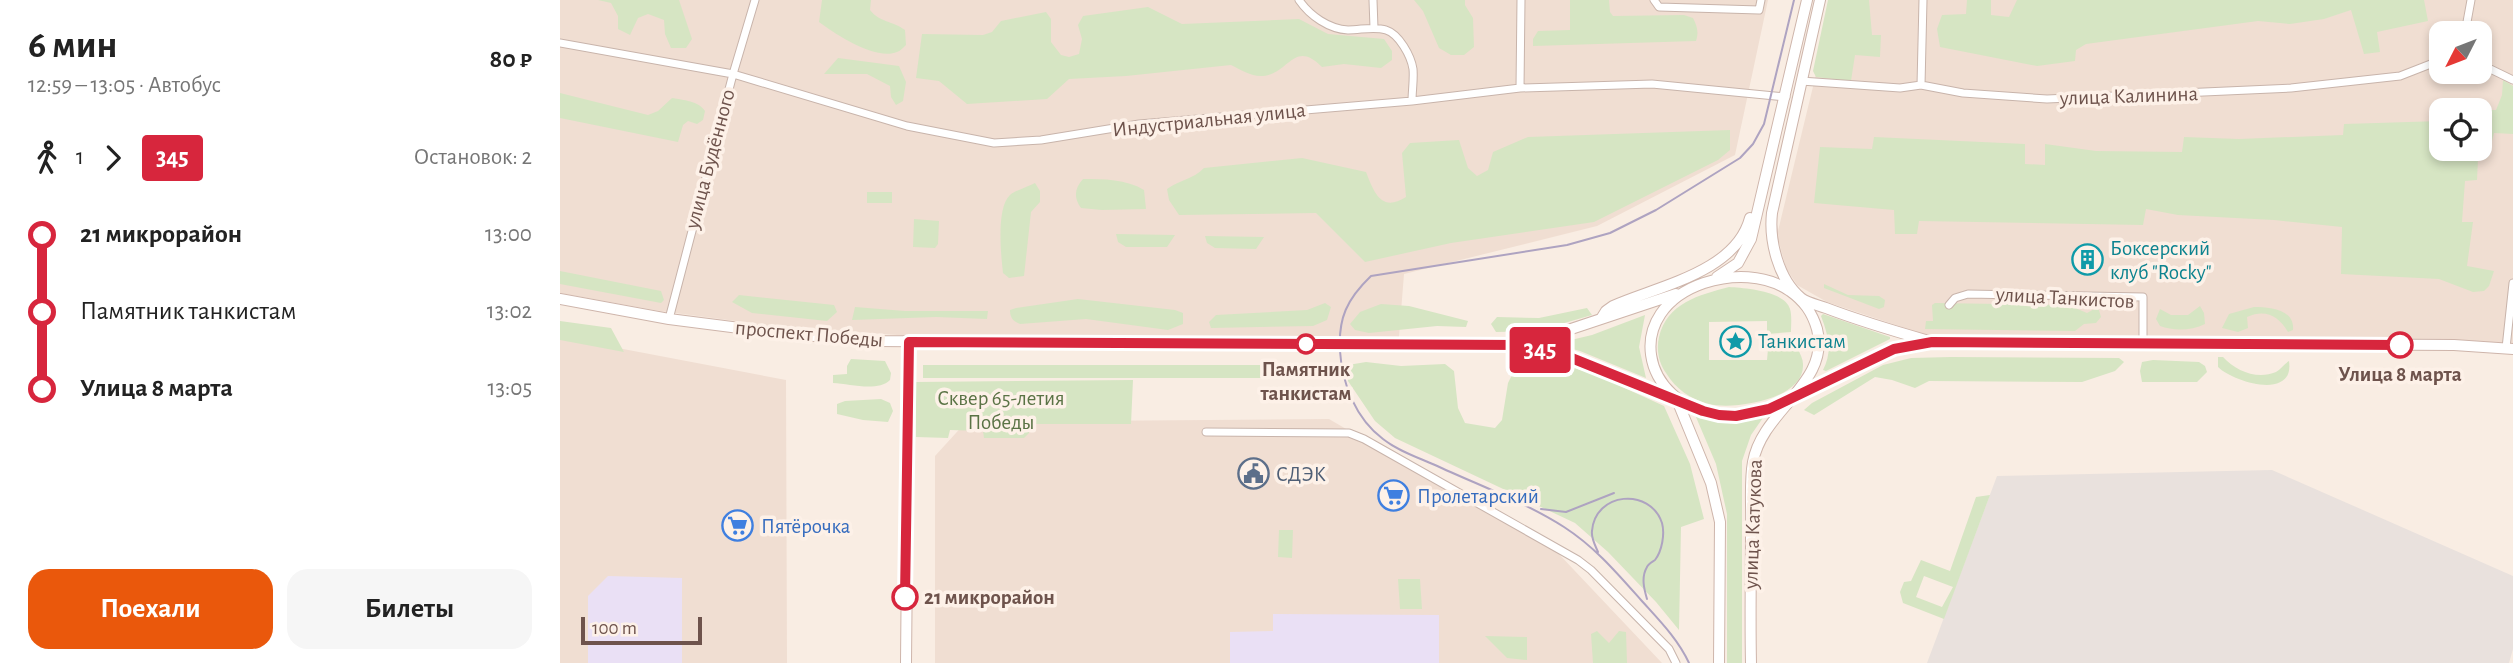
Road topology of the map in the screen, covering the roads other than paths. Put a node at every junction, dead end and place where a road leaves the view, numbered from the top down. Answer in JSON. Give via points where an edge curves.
{"nodes":[{"id":1,"x":755,"y":0,"type":"edge"},
{"id":2,"x":1299,"y":0,"type":"edge"},
{"id":3,"x":1374,"y":0,"type":"edge"},
{"id":4,"x":1521,"y":0,"type":"edge"},
{"id":5,"x":1654,"y":0,"type":"edge"},
{"id":6,"x":1760,"y":0,"type":"edge"},
{"id":7,"x":1807,"y":0,"type":"edge"},
{"id":8,"x":1820,"y":0,"type":"edge"},
{"id":9,"x":1923,"y":0,"type":"edge"},
{"id":10,"x":2471,"y":0,"type":"edge"},
{"id":11,"x":2467,"y":21,"type":"edge"},
{"id":12,"x":1374,"y":28,"type":"junction"},
{"id":13,"x":560,"y":43,"type":"edge"},
{"id":14,"x":2429,"y":65,"type":"edge"},
{"id":15,"x":2492,"y":70,"type":"edge"},
{"id":16,"x":733,"y":74,"type":"junction"},
{"id":17,"x":2513,"y":80,"type":"edge"},
{"id":18,"x":1801,"y":81,"type":"junction"},
{"id":19,"x":1921,"y":85,"type":"junction"},
{"id":20,"x":1520,"y":88,"type":"junction"},
{"id":21,"x":1786,"y":97,"type":"junction"},
{"id":22,"x":1412,"y":101,"type":"junction"},
{"id":23,"x":1766,"y":174,"type":"junction"},
{"id":24,"x":1705,"y":283,"type":"junction"},
{"id":25,"x":2513,"y":283,"type":"edge"},
{"id":26,"x":1682,"y":292,"type":"junction"},
{"id":27,"x":560,"y":299,"type":"edge"},
{"id":28,"x":1801,"y":299,"type":"junction"},
{"id":29,"x":1949,"y":305,"type":"dead end"},
{"id":30,"x":669,"y":318,"type":"junction"},
{"id":31,"x":1601,"y":319,"type":"junction"},
{"id":32,"x":909,"y":342,"type":"junction"},
{"id":33,"x":1932,"y":342,"type":"junction"},
{"id":34,"x":2143,"y":344,"type":"junction"},
{"id":35,"x":1523,"y":345,"type":"junction"},
{"id":36,"x":2509,"y":349,"type":"edge"},
{"id":37,"x":1793,"y":398,"type":"junction"},
{"id":38,"x":1677,"y":400,"type":"junction"},
{"id":39,"x":1206,"y":432,"type":"dead end"},
{"id":40,"x":906,"y":663,"type":"edge"},
{"id":41,"x":1676,"y":663,"type":"edge"},
{"id":42,"x":1719,"y":663,"type":"edge"},
{"id":43,"x":1751,"y":663,"type":"edge"}],
"edges":[{"from":1,"to":16,"type":"street","name":"улица Будённого"},
{"from":2,"to":12,"type":"street","via":[[1324,23],[1346,30]]},
{"from":3,"to":12,"type":"street"},
{"from":4,"to":20,"type":"street"},
{"from":5,"to":6,"type":"street","via":[[1659,7],[1759,10]]},
{"from":7,"to":21,"type":"main road"},
{"from":8,"to":18,"type":"main road"},
{"from":9,"to":19,"type":"street"},
{"from":10,"to":11,"type":"street"},
{"from":12,"to":22,"type":"street","via":[[1393,33],[1405,47],[1413,67]]},
{"from":13,"to":16,"type":"street","name":"Индустриальная улица"},
{"from":14,"to":19,"type":"street","name":"улица Калинина","via":[[2400,76],[2244,92],[2047,99]]},
{"from":15,"to":17,"type":"street"},
{"from":16,"to":22,"type":"street","name":"Индустриальная улица","via":[[907,126],[994,143],[1139,124]]},
{"from":16,"to":30,"type":"street","name":"улица Будённого"},
{"from":18,"to":19,"type":"street","name":"улица Калинина","via":[[1900,88]]},
{"from":18,"to":28,"type":"main road","via":[[1771,223],[1777,258]]},
{"from":20,"to":21,"type":"street","name":"Индустриальная улица","via":[[1652,84]]},
{"from":20,"to":22,"type":"street","name":"Индустриальная улица"},
{"from":21,"to":23,"type":"main road"},
{"from":23,"to":24,"type":"main road","via":[[1748,248],[1730,270]]},
{"from":23,"to":31,"type":"main road","via":[[1759,180],[1749,223],[1733,249],[1714,264],[1614,306]]},
{"from":24,"to":26,"type":"main road"},
{"from":24,"to":28,"type":"main road","via":[[1756,277],[1785,287]]},
{"from":25,"to":36,"type":"street"},
{"from":26,"to":31,"type":"main road"},
{"from":26,"to":38,"type":"main road","via":[[1658,316],[1649,345],[1663,383]]},
{"from":27,"to":30,"type":"main road","name":"проспект Победы"},
{"from":28,"to":33,"type":"main road"},
{"from":28,"to":37,"type":"main road","via":[[1815,322],[1819,346],[1811,371]]},
{"from":29,"to":34,"type":"street","name":"улица Танкистов","via":[[1968,294],[2143,297]]},
{"from":30,"to":32,"type":"main road","name":"проспект Победы","via":[[779,333]]},
{"from":31,"to":35,"type":"main road"},
{"from":32,"to":35,"type":"main road","name":"проспект Победы"},
{"from":32,"to":40,"type":"main road"},
{"from":33,"to":34,"type":"main road"},
{"from":33,"to":37,"type":"main road","via":[[1894,349]]},
{"from":34,"to":36,"type":"main road"},
{"from":35,"to":38,"type":"main road","via":[[1569,357]]},
{"from":37,"to":38,"type":"main road","via":[[1736,416],[1703,411]]},
{"from":37,"to":43,"type":"main road","name":"улица Катукова","via":[[1762,435],[1752,466]]},
{"from":38,"to":42,"type":"main road","name":"улица Катукова","via":[[1711,483],[1720,522]]},
{"from":39,"to":41,"type":"street","via":[[1349,433],[1364,439],[1591,570],[1669,649]]}]}
